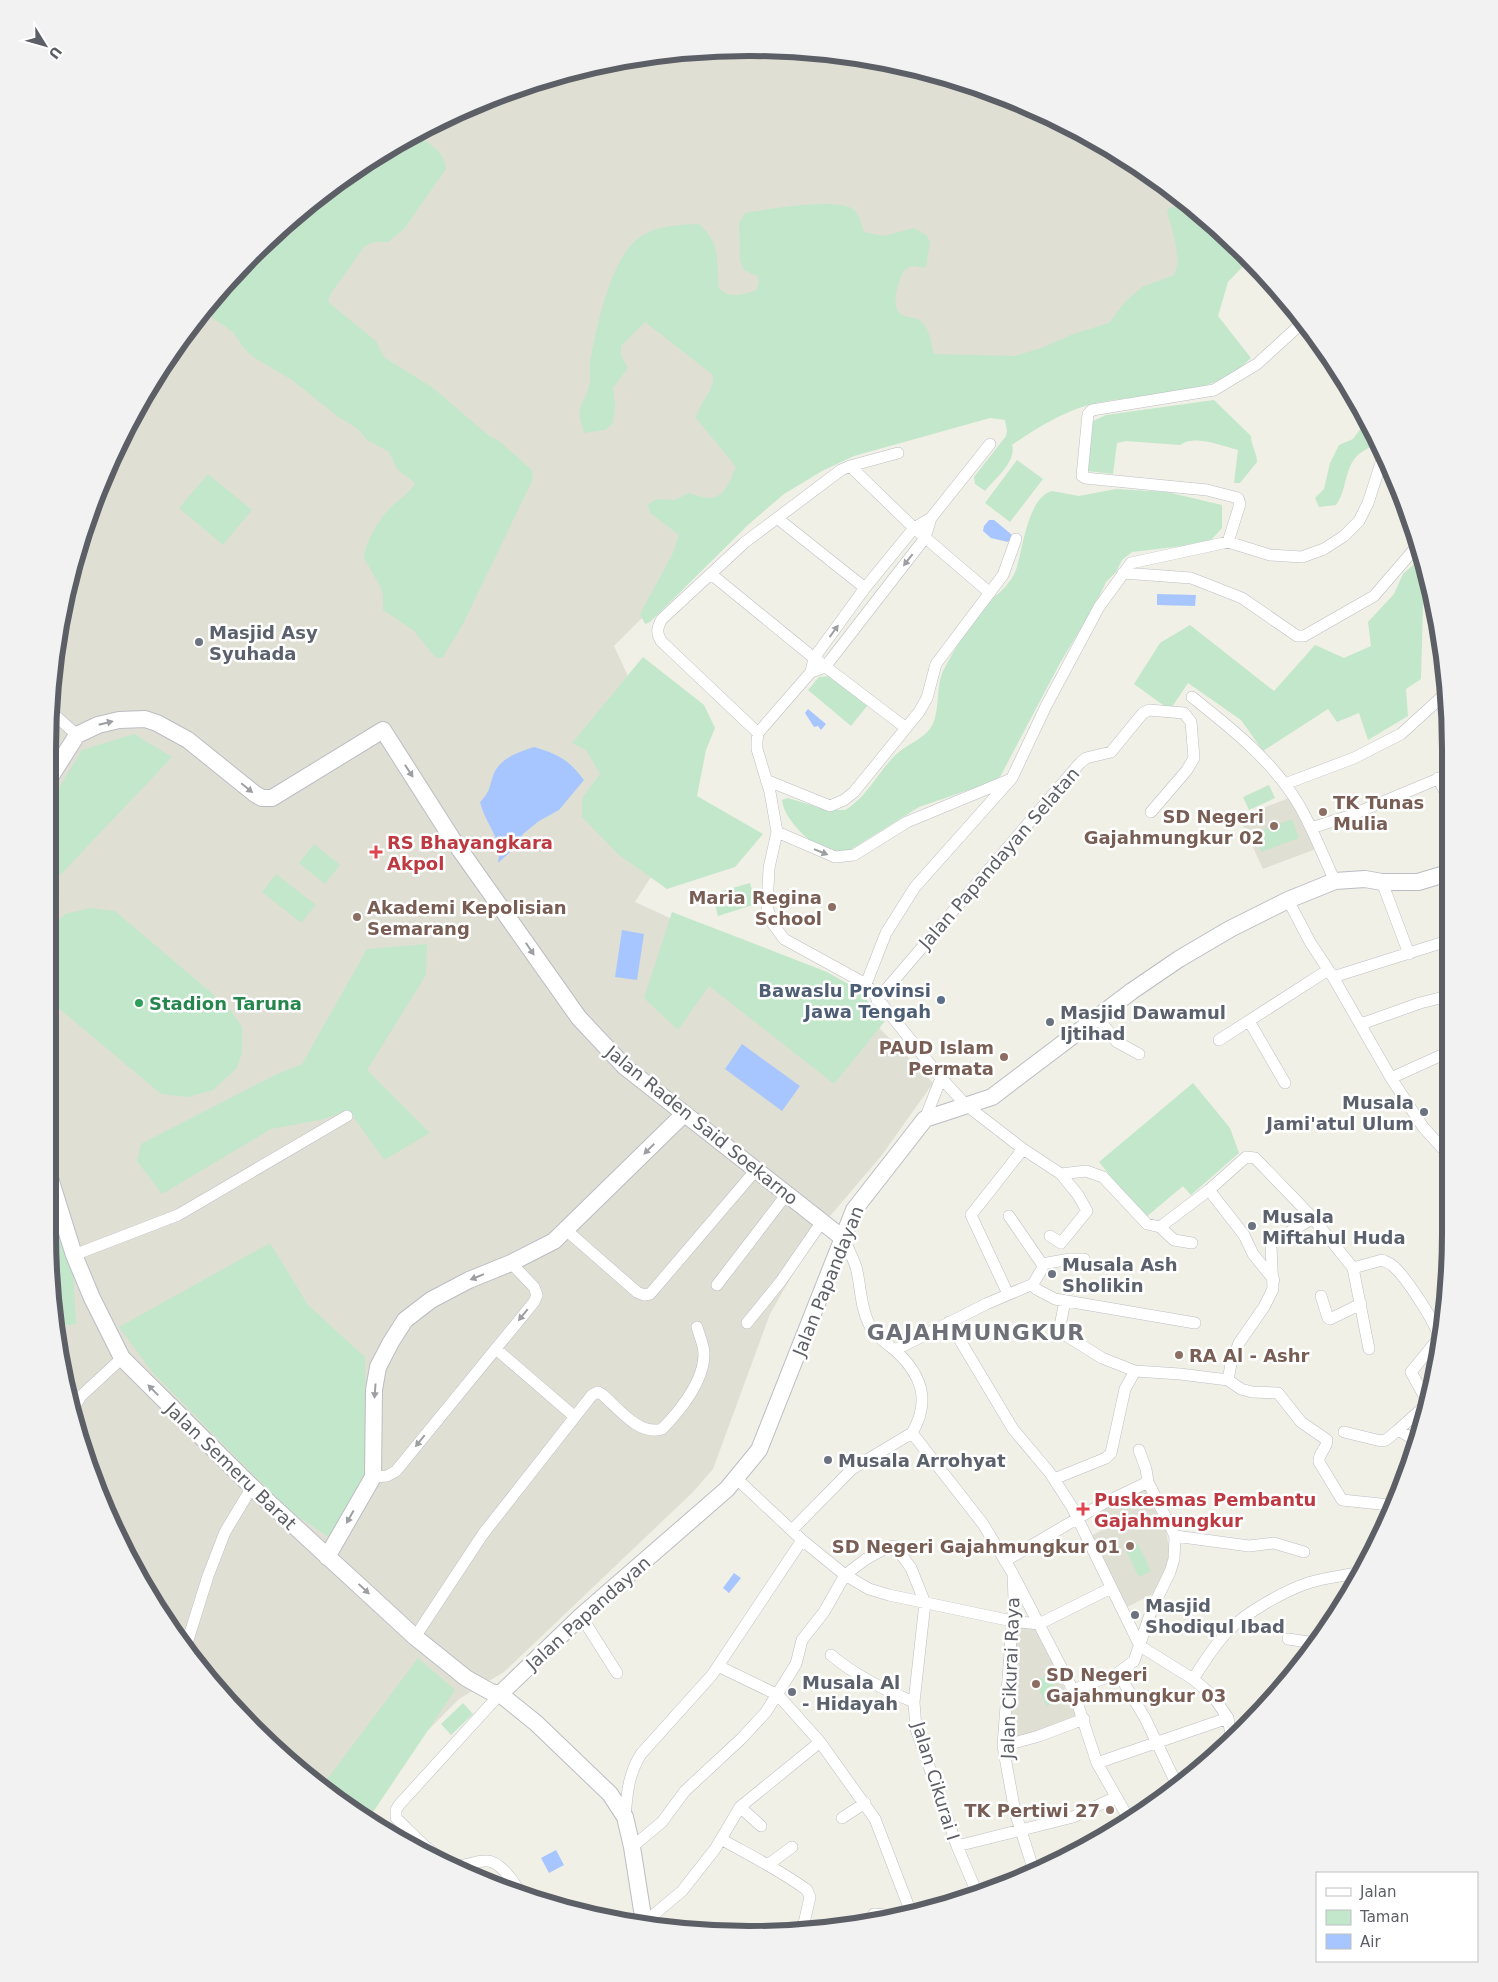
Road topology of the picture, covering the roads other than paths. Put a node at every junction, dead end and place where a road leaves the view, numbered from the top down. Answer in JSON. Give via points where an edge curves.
{"nodes":[{"id":1,"x":1298,"y":326,"type":"edge"},
{"id":2,"x":990,"y":444,"type":"dead end"},
{"id":3,"x":898,"y":453,"type":"dead end"},
{"id":4,"x":1380,"y":465,"type":"edge"},
{"id":5,"x":850,"y":466,"type":"junction"},
{"id":6,"x":777,"y":518,"type":"junction"},
{"id":7,"x":931,"y":518,"type":"junction"},
{"id":8,"x":914,"y":528,"type":"junction"},
{"id":9,"x":926,"y":538,"type":"junction"},
{"id":10,"x":1016,"y":539,"type":"dead end"},
{"id":11,"x":1228,"y":542,"type":"junction"},
{"id":12,"x":1412,"y":551,"type":"edge"},
{"id":13,"x":1124,"y":573,"type":"junction"},
{"id":14,"x":711,"y":574,"type":"junction"},
{"id":15,"x":865,"y":588,"type":"junction"},
{"id":16,"x":990,"y":593,"type":"junction"},
{"id":17,"x":878,"y":598,"type":"junction"},
{"id":18,"x":814,"y":658,"type":"junction"},
{"id":19,"x":825,"y":667,"type":"junction"},
{"id":20,"x":811,"y":672,"type":"junction"},
{"id":21,"x":1192,"y":696,"type":"dead end"},
{"id":22,"x":1440,"y":700,"type":"edge"},
{"id":23,"x":57,"y":717,"type":"edge"},
{"id":24,"x":906,"y":728,"type":"junction"},
{"id":25,"x":758,"y":733,"type":"junction"},
{"id":26,"x":78,"y":734,"type":"junction"},
{"id":27,"x":56,"y":768,"type":"edge"},
{"id":28,"x":1441,"y":777,"type":"edge"},
{"id":29,"x":1012,"y":778,"type":"junction"},
{"id":30,"x":766,"y":780,"type":"junction"},
{"id":31,"x":1285,"y":784,"type":"junction"},
{"id":32,"x":1152,"y":812,"type":"dead end"},
{"id":33,"x":1311,"y":828,"type":"junction"},
{"id":34,"x":777,"y":832,"type":"junction"},
{"id":35,"x":1442,"y":875,"type":"edge"},
{"id":36,"x":1335,"y":881,"type":"junction"},
{"id":37,"x":1382,"y":882,"type":"junction"},
{"id":38,"x":1288,"y":900,"type":"junction"},
{"id":39,"x":1442,"y":943,"type":"edge"},
{"id":40,"x":1409,"y":954,"type":"junction"},
{"id":41,"x":1331,"y":973,"type":"junction"},
{"id":42,"x":866,"y":984,"type":"junction"},
{"id":43,"x":1442,"y":998,"type":"edge"},
{"id":44,"x":877,"y":1000,"type":"junction"},
{"id":45,"x":1098,"y":1018,"type":"junction"},
{"id":46,"x":1249,"y":1021,"type":"junction"},
{"id":47,"x":1361,"y":1024,"type":"junction"},
{"id":48,"x":1218,"y":1040,"type":"dead end"},
{"id":49,"x":1139,"y":1054,"type":"dead end"},
{"id":50,"x":1442,"y":1055,"type":"edge"},
{"id":51,"x":941,"y":1078,"type":"junction"},
{"id":52,"x":1391,"y":1078,"type":"junction"},
{"id":53,"x":1285,"y":1083,"type":"dead end"},
{"id":54,"x":966,"y":1105,"type":"junction"},
{"id":55,"x":683,"y":1114,"type":"junction"},
{"id":56,"x":347,"y":1116,"type":"dead end"},
{"id":57,"x":925,"y":1119,"type":"junction"},
{"id":58,"x":1442,"y":1146,"type":"edge"},
{"id":59,"x":1023,"y":1149,"type":"junction"},
{"id":60,"x":755,"y":1171,"type":"junction"},
{"id":61,"x":1061,"y":1174,"type":"junction"},
{"id":62,"x":1209,"y":1190,"type":"junction"},
{"id":63,"x":786,"y":1195,"type":"junction"},
{"id":64,"x":56,"y":1198,"type":"edge"},
{"id":65,"x":1009,"y":1216,"type":"dead end"},
{"id":66,"x":1314,"y":1218,"type":"junction"},
{"id":67,"x":821,"y":1222,"type":"junction"},
{"id":68,"x":1160,"y":1227,"type":"junction"},
{"id":69,"x":566,"y":1230,"type":"junction"},
{"id":70,"x":1050,"y":1236,"type":"dead end"},
{"id":71,"x":844,"y":1239,"type":"junction"},
{"id":72,"x":1192,"y":1243,"type":"dead end"},
{"id":73,"x":74,"y":1255,"type":"junction"},
{"id":74,"x":1084,"y":1259,"type":"dead end"},
{"id":75,"x":511,"y":1263,"type":"junction"},
{"id":76,"x":1042,"y":1264,"type":"junction"},
{"id":77,"x":1353,"y":1268,"type":"junction"},
{"id":78,"x":1274,"y":1280,"type":"junction"},
{"id":79,"x":1033,"y":1284,"type":"junction"},
{"id":80,"x":717,"y":1285,"type":"dead end"},
{"id":81,"x":1008,"y":1294,"type":"junction"},
{"id":82,"x":1321,"y":1296,"type":"dead end"},
{"id":83,"x":1065,"y":1301,"type":"junction"},
{"id":84,"x":1361,"y":1304,"type":"junction"},
{"id":85,"x":949,"y":1322,"type":"junction"},
{"id":86,"x":1436,"y":1322,"type":"edge"},
{"id":87,"x":747,"y":1323,"type":"dead end"},
{"id":88,"x":1195,"y":1323,"type":"dead end"},
{"id":89,"x":697,"y":1327,"type":"dead end"},
{"id":90,"x":1432,"y":1347,"type":"edge"},
{"id":91,"x":1369,"y":1348,"type":"dead end"},
{"id":92,"x":496,"y":1349,"type":"junction"},
{"id":93,"x":894,"y":1350,"type":"junction"},
{"id":94,"x":122,"y":1358,"type":"junction"},
{"id":95,"x":1135,"y":1371,"type":"junction"},
{"id":96,"x":1228,"y":1380,"type":"junction"},
{"id":97,"x":1423,"y":1392,"type":"edge"},
{"id":98,"x":78,"y":1401,"type":"edge"},
{"id":99,"x":1418,"y":1412,"type":"edge"},
{"id":100,"x":575,"y":1417,"type":"junction"},
{"id":101,"x":1398,"y":1430,"type":"junction"},
{"id":102,"x":912,"y":1432,"type":"junction"},
{"id":103,"x":1344,"y":1432,"type":"dead end"},
{"id":104,"x":1411,"y":1437,"type":"edge"},
{"id":105,"x":1139,"y":1450,"type":"dead end"},
{"id":106,"x":373,"y":1476,"type":"junction"},
{"id":107,"x":737,"y":1479,"type":"junction"},
{"id":108,"x":1054,"y":1479,"type":"junction"},
{"id":109,"x":1148,"y":1482,"type":"junction"},
{"id":110,"x":252,"y":1487,"type":"junction"},
{"id":111,"x":1386,"y":1505,"type":"edge"},
{"id":112,"x":1077,"y":1519,"type":"junction"},
{"id":113,"x":792,"y":1530,"type":"junction"},
{"id":114,"x":1174,"y":1536,"type":"junction"},
{"id":115,"x":802,"y":1540,"type":"junction"},
{"id":116,"x":1304,"y":1552,"type":"dead end"},
{"id":117,"x":327,"y":1557,"type":"junction"},
{"id":118,"x":1005,"y":1561,"type":"junction"},
{"id":119,"x":1012,"y":1574,"type":"junction"},
{"id":120,"x":1352,"y":1574,"type":"edge"},
{"id":121,"x":845,"y":1575,"type":"junction"},
{"id":122,"x":1112,"y":1588,"type":"junction"},
{"id":123,"x":926,"y":1603,"type":"junction"},
{"id":124,"x":582,"y":1616,"type":"junction"},
{"id":125,"x":1012,"y":1622,"type":"junction"},
{"id":126,"x":1039,"y":1624,"type":"junction"},
{"id":127,"x":415,"y":1637,"type":"junction"},
{"id":128,"x":188,"y":1639,"type":"edge"},
{"id":129,"x":1288,"y":1639,"type":"dead end"},
{"id":130,"x":1308,"y":1642,"type":"edge"},
{"id":131,"x":1140,"y":1646,"type":"junction"},
{"id":132,"x":831,"y":1655,"type":"dead end"},
{"id":133,"x":718,"y":1666,"type":"junction"},
{"id":134,"x":617,"y":1673,"type":"dead end"},
{"id":135,"x":1118,"y":1673,"type":"junction"},
{"id":136,"x":1193,"y":1679,"type":"junction"},
{"id":137,"x":1073,"y":1690,"type":"junction"},
{"id":138,"x":500,"y":1694,"type":"junction"},
{"id":139,"x":778,"y":1695,"type":"junction"},
{"id":140,"x":914,"y":1702,"type":"junction"},
{"id":141,"x":1228,"y":1718,"type":"junction"},
{"id":142,"x":1084,"y":1719,"type":"junction"},
{"id":143,"x":1230,"y":1731,"type":"edge"},
{"id":144,"x":820,"y":1742,"type":"junction"},
{"id":145,"x":1157,"y":1744,"type":"junction"},
{"id":146,"x":1003,"y":1746,"type":"junction"},
{"id":147,"x":1097,"y":1763,"type":"junction"},
{"id":148,"x":1174,"y":1781,"type":"edge"},
{"id":149,"x":1116,"y":1797,"type":"junction"},
{"id":150,"x":865,"y":1803,"type":"junction"},
{"id":151,"x":740,"y":1807,"type":"junction"},
{"id":152,"x":1126,"y":1814,"type":"edge"},
{"id":153,"x":625,"y":1817,"type":"junction"},
{"id":154,"x":842,"y":1818,"type":"dead end"},
{"id":155,"x":761,"y":1826,"type":"dead end"},
{"id":156,"x":1021,"y":1832,"type":"junction"},
{"id":157,"x":721,"y":1839,"type":"junction"},
{"id":158,"x":421,"y":1843,"type":"edge"},
{"id":159,"x":632,"y":1846,"type":"junction"},
{"id":160,"x":957,"y":1846,"type":"junction"},
{"id":161,"x":792,"y":1847,"type":"dead end"},
{"id":162,"x":769,"y":1864,"type":"junction"},
{"id":163,"x":1032,"y":1865,"type":"edge"},
{"id":164,"x":468,"y":1866,"type":"edge"},
{"id":165,"x":515,"y":1885,"type":"edge"},
{"id":166,"x":975,"y":1888,"type":"edge"},
{"id":167,"x":909,"y":1906,"type":"edge"},
{"id":168,"x":644,"y":1917,"type":"edge"},
{"id":169,"x":649,"y":1918,"type":"edge"},
{"id":170,"x":804,"y":1923,"type":"edge"}],
"edges":[{"from":1,"to":11,"type":"street","via":[[1258,364],[1214,390],[1092,410],[1088,414],[1082,476],[1208,490],[1233,496],[1240,504]]},
{"from":2,"to":7,"type":"street"},
{"from":3,"to":5,"type":"street"},
{"from":4,"to":11,"type":"street","via":[[1359,521],[1324,549],[1302,557],[1270,555]]},
{"from":5,"to":6,"type":"street"},
{"from":5,"to":8,"type":"street"},
{"from":6,"to":14,"type":"street"},
{"from":6,"to":15,"type":"street"},
{"from":7,"to":8,"type":"street"},
{"from":7,"to":9,"type":"street"},
{"from":8,"to":9,"type":"street"},
{"from":8,"to":15,"type":"street"},
{"from":9,"to":16,"type":"street"},
{"from":9,"to":17,"type":"street","one_way":true},
{"from":10,"to":16,"type":"street","via":[[1002,575]]},
{"from":11,"to":13,"type":"street","via":[[1131,563]]},
{"from":12,"to":13,"type":"street","via":[[1374,596],[1304,636],[1297,636],[1242,598],[1190,578]]},
{"from":13,"to":29,"type":"street","via":[[1099,607]]},
{"from":14,"to":18,"type":"street"},
{"from":14,"to":25,"type":"street","via":[[662,619],[657,633],[661,641]]},
{"from":15,"to":17,"type":"street","via":[[875,587],[879,592]]},
{"from":18,"to":15,"type":"street","one_way":true},
{"from":16,"to":24,"type":"street","via":[[936,664],[928,698]]},
{"from":17,"to":19,"type":"street"},
{"from":18,"to":19,"type":"street"},
{"from":18,"to":20,"type":"street"},
{"from":19,"to":20,"type":"street"},
{"from":19,"to":24,"type":"street"},
{"from":20,"to":25,"type":"street"},
{"from":21,"to":31,"type":"street","via":[[1240,736]]},
{"from":22,"to":31,"type":"street","via":[[1401,734],[1354,758]]},
{"from":23,"to":26,"type":"street"},
{"from":24,"to":30,"type":"street","via":[[854,792],[830,806]]},
{"from":25,"to":30,"type":"street","via":[[757,749]]},
{"from":26,"to":27,"type":"street"},
{"from":26,"to":55,"type":"street","name":"Jalan Raden Said Soekarno","one_way":true,"via":[[119,720],[145,720],[188,740],[255,794],[272,798],[383,730],[453,840],[579,1018],[617,1060]]},
{"from":28,"to":33,"type":"street","via":[[1349,816]]},
{"from":34,"to":29,"type":"street","one_way":true,"via":[[835,858],[854,855],[907,822]]},
{"from":29,"to":42,"type":"street","via":[[914,887],[886,933]]},
{"from":30,"to":34,"type":"street"},
{"from":31,"to":33,"type":"street"},
{"from":32,"to":44,"type":"street","name":"Jalan Papandayan Selatan","via":[[1194,758],[1191,722],[1184,713],[1149,710],[1111,752],[1086,758],[1080,763]]},
{"from":33,"to":36,"type":"street"},
{"from":34,"to":42,"type":"street","via":[[768,878],[767,907],[772,924],[790,943]]},
{"from":35,"to":37,"type":"street","via":[[1418,882]]},
{"from":36,"to":37,"type":"street","via":[[1365,878]]},
{"from":36,"to":38,"type":"street"},
{"from":37,"to":40,"type":"street"},
{"from":38,"to":41,"type":"street"},
{"from":38,"to":45,"type":"street","via":[[1179,959]]},
{"from":39,"to":40,"type":"street"},
{"from":40,"to":41,"type":"street"},
{"from":41,"to":46,"type":"street"},
{"from":41,"to":47,"type":"street"},
{"from":42,"to":44,"type":"street"},
{"from":43,"to":47,"type":"street"},
{"from":44,"to":51,"type":"street"},
{"from":45,"to":49,"type":"street","via":[[1117,1042]]},
{"from":45,"to":54,"type":"street","via":[[992,1096]]},
{"from":46,"to":48,"type":"street"},
{"from":46,"to":53,"type":"street"},
{"from":47,"to":52,"type":"street"},
{"from":50,"to":52,"type":"street"},
{"from":51,"to":54,"type":"street"},
{"from":51,"to":57,"type":"street"},
{"from":52,"to":58,"type":"street","via":[[1423,1127]]},
{"from":54,"to":57,"type":"street"},
{"from":54,"to":59,"type":"street"},
{"from":55,"to":60,"type":"street","name":"Jalan Raden Said Soekarno"},
{"from":55,"to":69,"type":"street","one_way":true},
{"from":56,"to":73,"type":"street","via":[[178,1214]]},
{"from":57,"to":71,"type":"street","name":"Jalan Papandayan","via":[[854,1210]]},
{"from":59,"to":61,"type":"street"},
{"from":59,"to":81,"type":"street","via":[[971,1214]]},
{"from":60,"to":63,"type":"street","name":"Jalan Raden Said Soekarno"},
{"from":60,"to":69,"type":"street","via":[[650,1294],[637,1292]]},
{"from":61,"to":68,"type":"street","via":[[1093,1172],[1103,1177],[1147,1224]]},
{"from":61,"to":70,"type":"street","via":[[1087,1211],[1061,1242]]},
{"from":62,"to":66,"type":"street","via":[[1250,1156]]},
{"from":62,"to":68,"type":"street"},
{"from":62,"to":78,"type":"street"},
{"from":63,"to":67,"type":"street","name":"Jalan Raden Said Soekarno"},
{"from":63,"to":80,"type":"street"},
{"from":64,"to":73,"type":"street","name":"Jalan Semeru Barat"},
{"from":65,"to":76,"type":"street"},
{"from":66,"to":77,"type":"street"},
{"from":66,"to":78,"type":"street","via":[[1273,1242]]},
{"from":67,"to":71,"type":"street","name":"Jalan Raden Said Soekarno"},
{"from":67,"to":87,"type":"street","via":[[781,1281]]},
{"from":68,"to":72,"type":"street","via":[[1174,1240]]},
{"from":69,"to":75,"type":"street","via":[[554,1241]]},
{"from":71,"to":93,"type":"street","via":[[855,1267],[864,1314],[870,1327]]},
{"from":71,"to":107,"type":"street","name":"Jalan Papandayan","via":[[759,1450]]},
{"from":73,"to":94,"type":"street","name":"Jalan Semeru Barat"},
{"from":74,"to":76,"type":"street","via":[[1070,1258]]},
{"from":75,"to":92,"type":"street","one_way":true,"via":[[534,1287],[537,1295]]},
{"from":75,"to":106,"type":"street","one_way":true,"via":[[430,1300],[406,1320],[390,1342],[378,1367],[374,1390]]},
{"from":76,"to":79,"type":"street"},
{"from":77,"to":84,"type":"street"},
{"from":77,"to":86,"type":"street","via":[[1382,1260],[1393,1266]]},
{"from":78,"to":96,"type":"street","via":[[1271,1296],[1239,1343]]},
{"from":79,"to":81,"type":"street"},
{"from":79,"to":83,"type":"street","via":[[1046,1295]]},
{"from":81,"to":85,"type":"street"},
{"from":82,"to":84,"type":"street","via":[[1330,1319]]},
{"from":83,"to":88,"type":"street"},
{"from":83,"to":95,"type":"street","via":[[1060,1326],[1062,1334],[1102,1358]]},
{"from":84,"to":91,"type":"street"},
{"from":85,"to":93,"type":"street"},
{"from":85,"to":108,"type":"street","via":[[1013,1429]]},
{"from":89,"to":100,"type":"street","via":[[704,1354],[698,1378],[678,1413],[662,1429],[655,1431],[639,1427],[598,1392]]},
{"from":90,"to":97,"type":"street","via":[[1411,1372]]},
{"from":92,"to":100,"type":"street"},
{"from":92,"to":106,"type":"street","one_way":true,"via":[[396,1471],[388,1476]]},
{"from":93,"to":102,"type":"street","via":[[912,1369],[920,1386],[923,1402],[920,1420]]},
{"from":94,"to":98,"type":"street"},
{"from":110,"to":94,"type":"street","name":"Jalan Semeru Barat","one_way":true},
{"from":95,"to":96,"type":"street"},
{"from":95,"to":108,"type":"street","via":[[1125,1388],[1111,1453]]},
{"from":96,"to":111,"type":"street","via":[[1252,1392],[1278,1393],[1301,1422],[1327,1440],[1319,1462],[1342,1500]]},
{"from":99,"to":101,"type":"street"},
{"from":100,"to":127,"type":"street","via":[[483,1534]]},
{"from":101,"to":103,"type":"street","via":[[1381,1441]]},
{"from":101,"to":104,"type":"street"},
{"from":102,"to":113,"type":"street","via":[[852,1469]]},
{"from":102,"to":118,"type":"street","name":"Jalan Cikurai Raya","via":[[983,1524]]},
{"from":105,"to":109,"type":"street"},
{"from":106,"to":117,"type":"street","one_way":true},
{"from":107,"to":113,"type":"street"},
{"from":107,"to":124,"type":"street","name":"Jalan Papandayan"},
{"from":108,"to":112,"type":"street"},
{"from":109,"to":112,"type":"street"},
{"from":109,"to":114,"type":"street"},
{"from":110,"to":117,"type":"street","name":"Jalan Semeru Barat"},
{"from":110,"to":128,"type":"street","via":[[225,1532]]},
{"from":112,"to":118,"type":"street"},
{"from":112,"to":122,"type":"street"},
{"from":113,"to":115,"type":"street"},
{"from":114,"to":116,"type":"street","via":[[1249,1546],[1274,1543]]},
{"from":114,"to":131,"type":"street","via":[[1170,1572],[1152,1609]]},
{"from":115,"to":121,"type":"street"},
{"from":115,"to":133,"type":"street"},
{"from":117,"to":127,"type":"street","name":"Jalan Semeru Barat","one_way":true},
{"from":118,"to":119,"type":"street","name":"Jalan Cikurai Raya"},
{"from":119,"to":125,"type":"street","name":"Jalan Cikurai Raya"},
{"from":119,"to":126,"type":"street","name":"Jalan Cikurai Raya"},
{"from":120,"to":136,"type":"street","via":[[1308,1583],[1249,1615],[1230,1629]]},
{"from":121,"to":123,"type":"street","via":[[869,1589]]},
{"from":121,"to":123,"type":"street","via":[[866,1559],[895,1546],[911,1568]]},
{"from":121,"to":139,"type":"street","via":[[824,1612],[802,1640],[796,1664]]},
{"from":122,"to":126,"type":"street"},
{"from":122,"to":131,"type":"street"},
{"from":123,"to":125,"type":"street"},
{"from":123,"to":140,"type":"street","name":"Jalan Cikurai I"},
{"from":124,"to":134,"type":"street"},
{"from":124,"to":138,"type":"street","name":"Jalan Papandayan"},
{"from":125,"to":126,"type":"street"},
{"from":125,"to":146,"type":"street","name":"Jalan Cikurai Raya"},
{"from":126,"to":137,"type":"street","name":"Jalan Cikurai Raya"},
{"from":127,"to":138,"type":"street","name":"Jalan Semeru Barat","via":[[466,1678]]},
{"from":129,"to":130,"type":"street"},
{"from":131,"to":135,"type":"street","via":[[1134,1661]]},
{"from":131,"to":136,"type":"street"},
{"from":132,"to":140,"type":"street","via":[[875,1685]]},
{"from":133,"to":139,"type":"street"},
{"from":133,"to":153,"type":"street","via":[[633,1766]]},
{"from":135,"to":137,"type":"street"},
{"from":135,"to":145,"type":"street"},
{"from":136,"to":141,"type":"street","via":[[1213,1696]]},
{"from":137,"to":142,"type":"street","name":"Jalan Cikurai Raya"},
{"from":138,"to":153,"type":"street","via":[[536,1723],[610,1794]]},
{"from":138,"to":158,"type":"street","name":"Jalan Papandayan","via":[[399,1805],[396,1818]]},
{"from":139,"to":144,"type":"street"},
{"from":139,"to":159,"type":"street","via":[[742,1738],[685,1791],[662,1822]]},
{"from":140,"to":160,"type":"street","name":"Jalan Cikurai I","via":[[916,1729]]},
{"from":141,"to":143,"type":"street"},
{"from":141,"to":145,"type":"street"},
{"from":142,"to":146,"type":"street"},
{"from":142,"to":147,"type":"street","name":"Jalan Cikurai Raya"},
{"from":144,"to":150,"type":"street"},
{"from":144,"to":151,"type":"street"},
{"from":145,"to":147,"type":"street"},
{"from":145,"to":148,"type":"street"},
{"from":146,"to":156,"type":"street","name":"Jalan Cikurai Raya","via":[[1006,1773]]},
{"from":147,"to":149,"type":"street","name":"Jalan Cikurai Raya"},
{"from":149,"to":152,"type":"street","name":"Jalan Cikurai Raya"},
{"from":149,"to":156,"type":"street","via":[[1072,1817]]},
{"from":150,"to":154,"type":"street"},
{"from":150,"to":167,"type":"street","via":[[875,1819]]},
{"from":151,"to":155,"type":"street"},
{"from":151,"to":157,"type":"street"},
{"from":153,"to":159,"type":"street"},
{"from":156,"to":160,"type":"street"},
{"from":156,"to":163,"type":"street","name":"Jalan Cikurai Raya"},
{"from":157,"to":162,"type":"street"},
{"from":157,"to":169,"type":"street","via":[[682,1891]]},
{"from":159,"to":168,"type":"street"},
{"from":160,"to":166,"type":"street","name":"Jalan Cikurai I"},
{"from":161,"to":162,"type":"street"},
{"from":162,"to":170,"type":"street","via":[[809,1893]]},
{"from":164,"to":165,"type":"street","via":[[492,1861]]}]}
